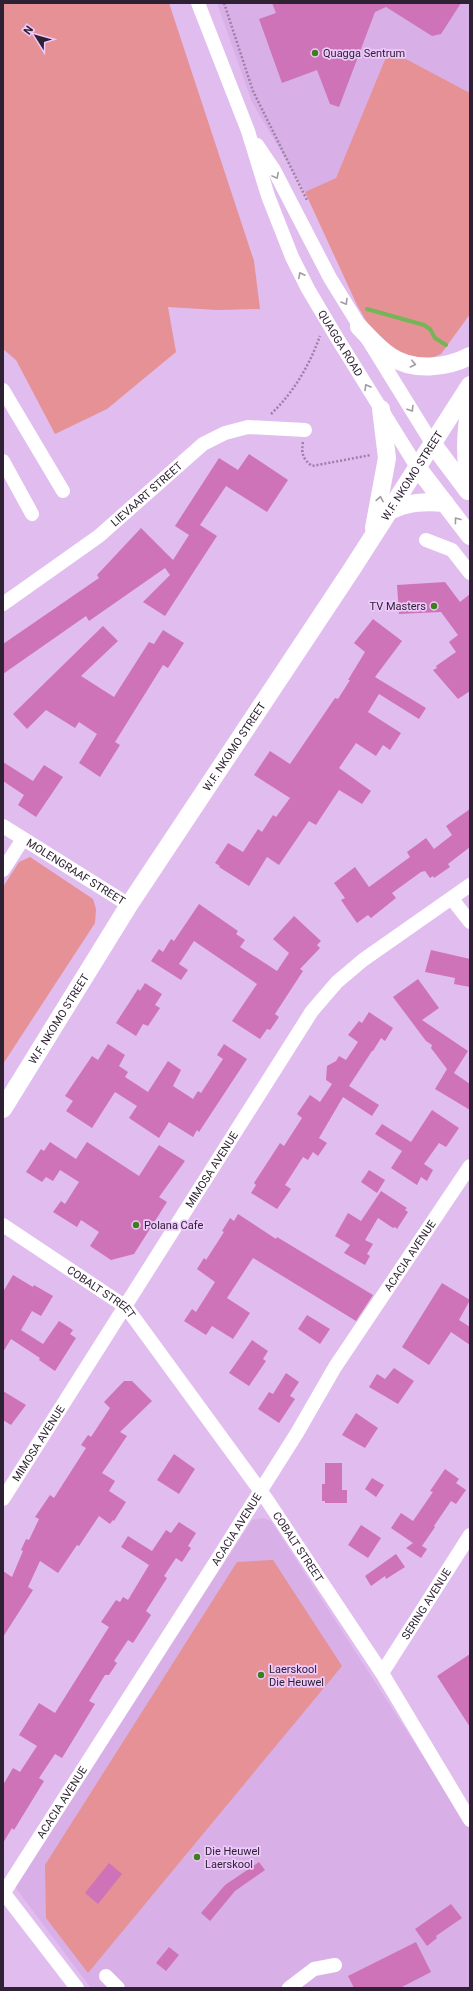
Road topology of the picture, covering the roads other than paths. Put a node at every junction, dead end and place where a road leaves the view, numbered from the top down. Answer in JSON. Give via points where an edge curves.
{"nodes":[{"id":1,"x":198,"y":3,"type":"edge"},
{"id":2,"x":248,"y":131,"type":"junction"},
{"id":3,"x":359,"y":327,"type":"junction"},
{"id":4,"x":470,"y":356,"type":"edge"},
{"id":5,"x":470,"y":385,"type":"edge"},
{"id":6,"x":3,"y":390,"type":"edge"},
{"id":7,"x":470,"y":408,"type":"edge"},
{"id":8,"x":381,"y":409,"type":"junction"},
{"id":9,"x":305,"y":430,"type":"road end"},
{"id":10,"x":432,"y":443,"type":"junction"},
{"id":11,"x":3,"y":461,"type":"edge"},
{"id":12,"x":417,"y":467,"type":"junction"},
{"id":13,"x":63,"y":491,"type":"dead end"},
{"id":14,"x":470,"y":493,"type":"edge"},
{"id":15,"x":445,"y":503,"type":"junction"},
{"id":16,"x":389,"y":511,"type":"junction"},
{"id":17,"x":32,"y":514,"type":"dead end"},
{"id":18,"x":470,"y":536,"type":"edge"},
{"id":19,"x":373,"y":537,"type":"junction"},
{"id":20,"x":426,"y":540,"type":"dead end"},
{"id":21,"x":470,"y":573,"type":"edge"},
{"id":22,"x":3,"y":604,"type":"edge"},
{"id":23,"x":3,"y":826,"type":"edge"},
{"id":24,"x":23,"y":838,"type":"junction"},
{"id":25,"x":3,"y":870,"type":"edge"},
{"id":26,"x":470,"y":885,"type":"edge"},
{"id":27,"x":452,"y":899,"type":"junction"},
{"id":28,"x":129,"y":905,"type":"junction"},
{"id":29,"x":470,"y":922,"type":"edge"},
{"id":30,"x":3,"y":1109,"type":"edge"},
{"id":31,"x":470,"y":1166,"type":"edge"},
{"id":32,"x":3,"y":1225,"type":"edge"},
{"id":33,"x":126,"y":1307,"type":"junction"},
{"id":34,"x":261,"y":1490,"type":"junction"},
{"id":35,"x":3,"y":1499,"type":"edge"},
{"id":36,"x":470,"y":1535,"type":"edge"},
{"id":37,"x":382,"y":1673,"type":"junction"},
{"id":38,"x":470,"y":1820,"type":"edge"},
{"id":39,"x":3,"y":1893,"type":"edge"},
{"id":40,"x":335,"y":1965,"type":"dead end"},
{"id":41,"x":106,"y":1976,"type":"dead end"},
{"id":42,"x":77,"y":1988,"type":"edge"},
{"id":43,"x":118,"y":1988,"type":"edge"},
{"id":44,"x":290,"y":1988,"type":"edge"}],
"edges":[{"from":1,"to":2,"type":"street","name":"QUAGGA ROAD"},
{"from":2,"to":3,"type":"street","name":"QUAGGA ROAD","one_way":true,"via":[[274,170],[330,278]]},
{"from":8,"to":2,"type":"street","name":"QUAGGA ROAD","one_way":true,"via":[[292,257],[268,196]]},
{"from":3,"to":4,"type":"main road","one_way":true,"via":[[378,347],[392,357],[410,364],[442,365],[459,362]]},
{"from":3,"to":10,"type":"street","name":"QUAGGA ROAD","one_way":true},
{"from":5,"to":10,"type":"main road","name":"W.F. NKOMO STREET"},
{"from":6,"to":13,"type":"street"},
{"from":7,"to":14,"type":"main road","via":[[465,452]]},
{"from":8,"to":12,"type":"street","name":"QUAGGA ROAD"},
{"from":19,"to":8,"type":"main road","one_way":true,"via":[[386,452]]},
{"from":9,"to":22,"type":"street","name":"LIEVAART STREET","via":[[248,427],[225,433],[203,444],[99,536]]},
{"from":10,"to":12,"type":"main road","name":"W.F. NKOMO STREET"},
{"from":10,"to":14,"type":"main road","name":"QUAGGA ROAD"},
{"from":11,"to":17,"type":"street"},
{"from":12,"to":15,"type":"main road","name":"QUAGGA ROAD"},
{"from":12,"to":16,"type":"main road","name":"W.F. NKOMO STREET"},
{"from":15,"to":16,"type":"main road","via":[[419,501]]},
{"from":18,"to":15,"type":"main road","name":"QUAGGA ROAD","one_way":true},
{"from":16,"to":19,"type":"main road","name":"W.F. NKOMO STREET"},
{"from":19,"to":28,"type":"main road","name":"W.F. NKOMO STREET"},
{"from":20,"to":21,"type":"street","via":[[452,550]]},
{"from":23,"to":24,"type":"street","name":"MOLENGRAAF STREET"},
{"from":24,"to":25,"type":"street","name":"MOLENGRAAF STREET"},
{"from":24,"to":28,"type":"street","name":"MOLENGRAAF STREET"},
{"from":26,"to":27,"type":"street","name":"MIMOSA AVENUE"},
{"from":27,"to":29,"type":"street"},
{"from":27,"to":33,"type":"street","name":"MIMOSA AVENUE","via":[[363,960],[337,982],[312,1012]]},
{"from":28,"to":30,"type":"main road","name":"W.F. NKOMO STREET"},
{"from":31,"to":34,"type":"street","name":"ACACIA AVENUE","via":[[335,1367]]},
{"from":32,"to":33,"type":"street","name":"COBALT STREET"},
{"from":33,"to":34,"type":"street","name":"COBALT STREET"},
{"from":33,"to":35,"type":"street","name":"MIMOSA AVENUE"},
{"from":34,"to":37,"type":"street","name":"COBALT STREET"},
{"from":34,"to":39,"type":"street","name":"ACACIA AVENUE"},
{"from":36,"to":37,"type":"street","name":"SERING AVENUE"},
{"from":37,"to":38,"type":"street","name":"COBALT STREET"},
{"from":39,"to":42,"type":"street"},
{"from":40,"to":44,"type":"street","via":[[314,1968]]},
{"from":41,"to":43,"type":"street"}]}
